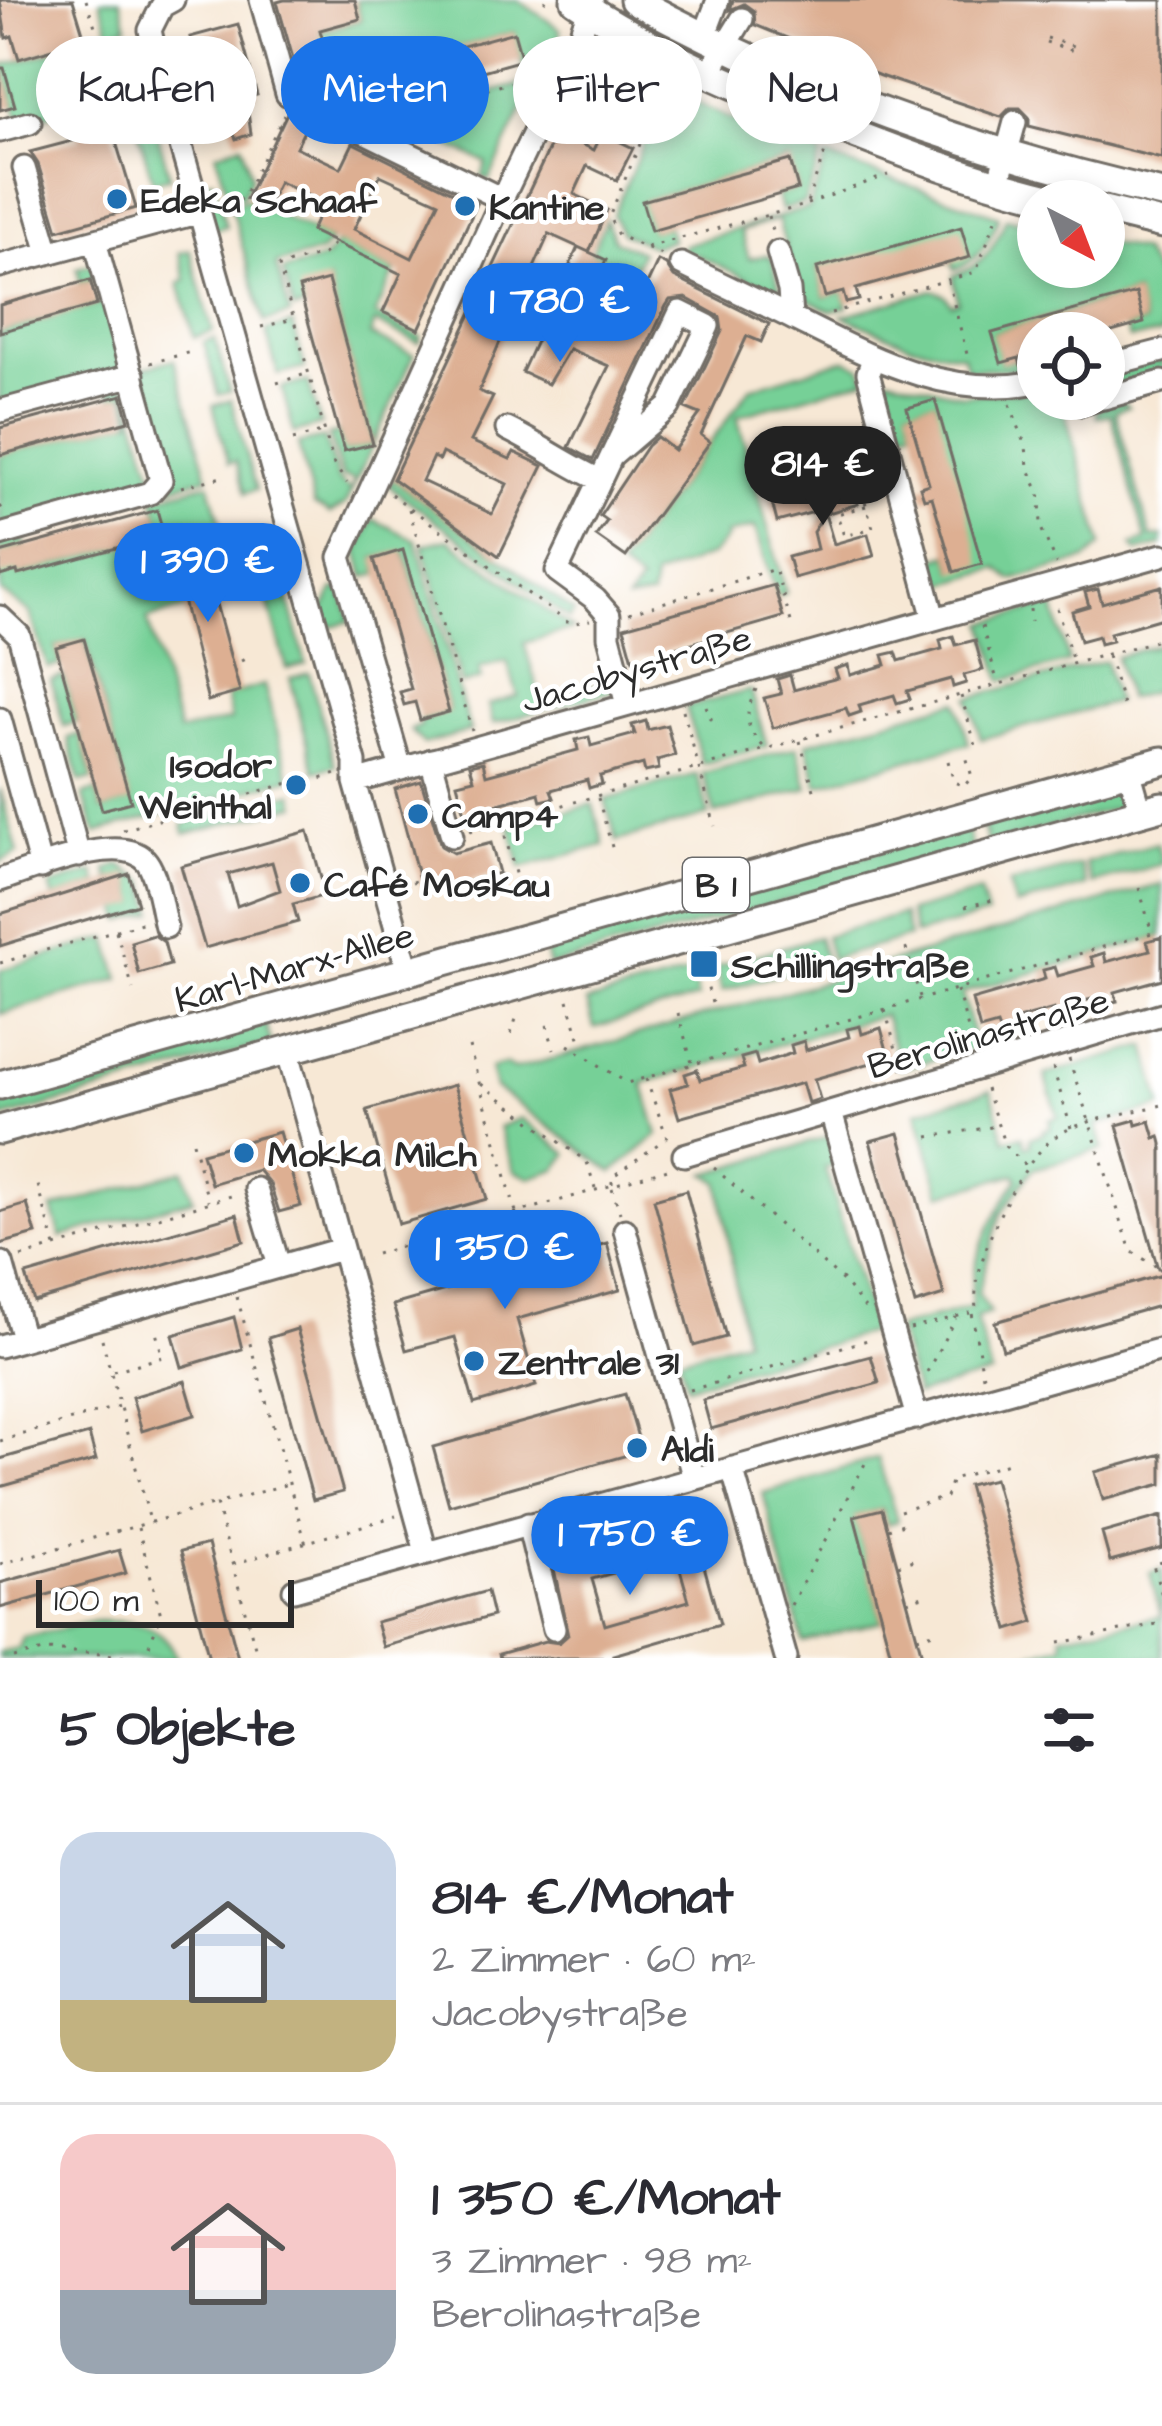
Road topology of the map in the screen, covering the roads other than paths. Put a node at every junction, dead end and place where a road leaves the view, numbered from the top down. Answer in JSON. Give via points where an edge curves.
{"nodes":[{"id":1,"x":173,"y":0,"type":"edge"},
{"id":2,"x":261,"y":0,"type":"edge"},
{"id":3,"x":634,"y":0,"type":"edge"},
{"id":4,"x":718,"y":0,"type":"edge"},
{"id":5,"x":570,"y":3,"type":"edge"},
{"id":6,"x":742,"y":19,"type":"dead end"},
{"id":7,"x":714,"y":41,"type":"junction"},
{"id":8,"x":709,"y":73,"type":"junction"},
{"id":9,"x":1015,"y":122,"type":"dead end"},
{"id":10,"x":30,"y":123,"type":"road end"},
{"id":11,"x":924,"y":125,"type":"junction"},
{"id":12,"x":0,"y":131,"type":"edge"},
{"id":13,"x":1006,"y":154,"type":"junction"},
{"id":14,"x":916,"y":157,"type":"junction"},
{"id":15,"x":24,"y":168,"type":"dead end"},
{"id":16,"x":1049,"y":180,"type":"edge"},
{"id":17,"x":1125,"y":193,"type":"edge"},
{"id":18,"x":1162,"y":194,"type":"edge"},
{"id":19,"x":1017,"y":196,"type":"edge"},
{"id":20,"x":998,"y":198,"type":"junction"},
{"id":21,"x":502,"y":199,"type":"junction"},
{"id":22,"x":200,"y":212,"type":"junction"},
{"id":23,"x":1125,"y":215,"type":"edge"},
{"id":24,"x":1162,"y":224,"type":"edge"},
{"id":25,"x":95,"y":241,"type":"junction"},
{"id":26,"x":776,"y":244,"type":"road end"},
{"id":27,"x":49,"y":253,"type":"junction"},
{"id":28,"x":681,"y":264,"type":"dead end"},
{"id":29,"x":0,"y":266,"type":"edge"},
{"id":30,"x":791,"y":317,"type":"junction"},
{"id":31,"x":1162,"y":351,"type":"edge"},
{"id":32,"x":874,"y":359,"type":"junction"},
{"id":33,"x":1125,"y":361,"type":"edge"},
{"id":34,"x":132,"y":372,"type":"junction"},
{"id":35,"x":1162,"y":382,"type":"edge"},
{"id":36,"x":1017,"y":386,"type":"edge"},
{"id":37,"x":1125,"y":391,"type":"edge"},
{"id":38,"x":0,"y":411,"type":"edge"},
{"id":39,"x":507,"y":429,"type":"dead end"},
{"id":40,"x":611,"y":457,"type":"junction"},
{"id":41,"x":600,"y":481,"type":"junction"},
{"id":42,"x":0,"y":536,"type":"edge"},
{"id":43,"x":1162,"y":555,"type":"edge"},
{"id":44,"x":340,"y":557,"type":"junction"},
{"id":45,"x":301,"y":566,"type":"junction"},
{"id":46,"x":0,"y":617,"type":"edge"},
{"id":47,"x":934,"y":619,"type":"junction"},
{"id":48,"x":627,"y":705,"type":"junction"},
{"id":49,"x":0,"y":718,"type":"edge"},
{"id":50,"x":431,"y":760,"type":"junction"},
{"id":51,"x":1162,"y":760,"type":"edge"},
{"id":52,"x":401,"y":769,"type":"junction"},
{"id":53,"x":1129,"y":770,"type":"junction"},
{"id":54,"x":348,"y":777,"type":"junction"},
{"id":55,"x":1152,"y":809,"type":"edge"},
{"id":56,"x":452,"y":836,"type":"road end"},
{"id":57,"x":79,"y":856,"type":"junction"},
{"id":58,"x":41,"y":868,"type":"junction"},
{"id":59,"x":0,"y":880,"type":"edge"},
{"id":60,"x":164,"y":920,"type":"road end"},
{"id":61,"x":408,"y":971,"type":"junction"},
{"id":62,"x":1162,"y":1014,"type":"edge"},
{"id":63,"x":287,"y":1049,"type":"junction"},
{"id":64,"x":0,"y":1084,"type":"edge"},
{"id":65,"x":831,"y":1112,"type":"junction"},
{"id":66,"x":0,"y":1130,"type":"edge"},
{"id":67,"x":684,"y":1155,"type":"road end"},
{"id":68,"x":256,"y":1189,"type":"road end"},
{"id":69,"x":625,"y":1230,"type":"road end"},
{"id":70,"x":340,"y":1249,"type":"junction"},
{"id":71,"x":2,"y":1263,"type":"edge"},
{"id":72,"x":279,"y":1266,"type":"junction"},
{"id":73,"x":11,"y":1343,"type":"edge"},
{"id":74,"x":1162,"y":1349,"type":"edge"},
{"id":75,"x":917,"y":1418,"type":"junction"},
{"id":76,"x":732,"y":1468,"type":"junction"},
{"id":77,"x":694,"y":1479,"type":"junction"},
{"id":78,"x":528,"y":1524,"type":"junction"},
{"id":79,"x":426,"y":1552,"type":"junction"},
{"id":80,"x":294,"y":1590,"type":"dead end"},
{"id":81,"x":554,"y":1629,"type":"dead end"},
{"id":82,"x":786,"y":1658,"type":"edge"}],
"edges":[{"from":1,"to":22,"type":"street","via":[[150,30],[147,57]]},
{"from":2,"to":21,"type":"street","via":[[287,94]]},
{"from":3,"to":7,"type":"main road"},
{"from":4,"to":7,"type":"street"},
{"from":5,"to":8,"type":"main road"},
{"from":5,"to":21,"type":"street","via":[[560,80]]},
{"from":6,"to":7,"type":"street"},
{"from":7,"to":8,"type":"street"},
{"from":7,"to":11,"type":"main road"},
{"from":8,"to":14,"type":"main road"},
{"from":9,"to":13,"type":"street"},
{"from":10,"to":12,"type":"street"},
{"from":11,"to":13,"type":"main road"},
{"from":11,"to":14,"type":"street"},
{"from":13,"to":16,"type":"main road"},
{"from":13,"to":20,"type":"street"},
{"from":14,"to":20,"type":"main road"},
{"from":15,"to":27,"type":"street"},
{"from":17,"to":18,"type":"main road"},
{"from":19,"to":20,"type":"main road"},
{"from":21,"to":44,"type":"street","via":[[424,352]]},
{"from":22,"to":25,"type":"street"},
{"from":22,"to":45,"type":"street"},
{"from":23,"to":24,"type":"main road"},
{"from":25,"to":27,"type":"street"},
{"from":25,"to":34,"type":"street"},
{"from":26,"to":30,"type":"street"},
{"from":27,"to":29,"type":"street"},
{"from":28,"to":30,"type":"street"},
{"from":30,"to":32,"type":"street"},
{"from":31,"to":33,"type":"street"},
{"from":32,"to":36,"type":"street","via":[[947,384]]},
{"from":32,"to":47,"type":"street","via":[[868,374]]},
{"from":34,"to":38,"type":"street"},
{"from":34,"to":42,"type":"street","via":[[160,473],[156,490]]},
{"from":35,"to":37,"type":"street"},
{"from":39,"to":41,"type":"street"},
{"from":40,"to":40,"type":"street","via":[[680,312],[708,326],[669,406]]},
{"from":40,"to":41,"type":"street"},
{"from":41,"to":48,"type":"street","via":[[574,509],[556,548],[556,571],[609,616]]},
{"from":43,"to":47,"type":"street","name":"Jacobystraße"},
{"from":44,"to":45,"type":"street"},
{"from":44,"to":52,"type":"street"},
{"from":45,"to":54,"type":"street","via":[[355,762]]},
{"from":46,"to":57,"type":"street","via":[[19,634]]},
{"from":47,"to":48,"type":"street","name":"Jacobystraße"},
{"from":48,"to":50,"type":"street","name":"Jacobystraße"},
{"from":49,"to":58,"type":"street"},
{"from":50,"to":52,"type":"street","name":"Jacobystraße"},
{"from":50,"to":56,"type":"street"},
{"from":51,"to":53,"type":"main road","name":"Karl-Marx-Allee","number":"B 1"},
{"from":52,"to":54,"type":"street","name":"Jacobystraße"},
{"from":53,"to":55,"type":"street"},
{"from":53,"to":61,"type":"main road","name":"Karl-Marx-Allee","number":"B 1"},
{"from":54,"to":61,"type":"street"},
{"from":55,"to":63,"type":"main road","number":"B 1"},
{"from":57,"to":58,"type":"street"},
{"from":57,"to":60,"type":"street","via":[[131,850],[148,863]]},
{"from":58,"to":59,"type":"street"},
{"from":61,"to":64,"type":"main road","name":"Karl-Marx-Allee","number":"B 1"},
{"from":62,"to":65,"type":"street","name":"Berolinastraße"},
{"from":63,"to":66,"type":"main road","number":"B 1"},
{"from":63,"to":70,"type":"street"},
{"from":65,"to":67,"type":"street","name":"Berolinastraße"},
{"from":65,"to":75,"type":"street","name":"Berolinastraße"},
{"from":68,"to":72,"type":"street"},
{"from":69,"to":77,"type":"street"},
{"from":70,"to":72,"type":"street"},
{"from":70,"to":79,"type":"street"},
{"from":71,"to":73,"type":"street"},
{"from":72,"to":73,"type":"street"},
{"from":74,"to":75,"type":"street"},
{"from":75,"to":76,"type":"street"},
{"from":76,"to":77,"type":"street"},
{"from":76,"to":82,"type":"street"},
{"from":77,"to":78,"type":"street"},
{"from":78,"to":79,"type":"street"},
{"from":78,"to":81,"type":"street"},
{"from":79,"to":80,"type":"street"}]}
